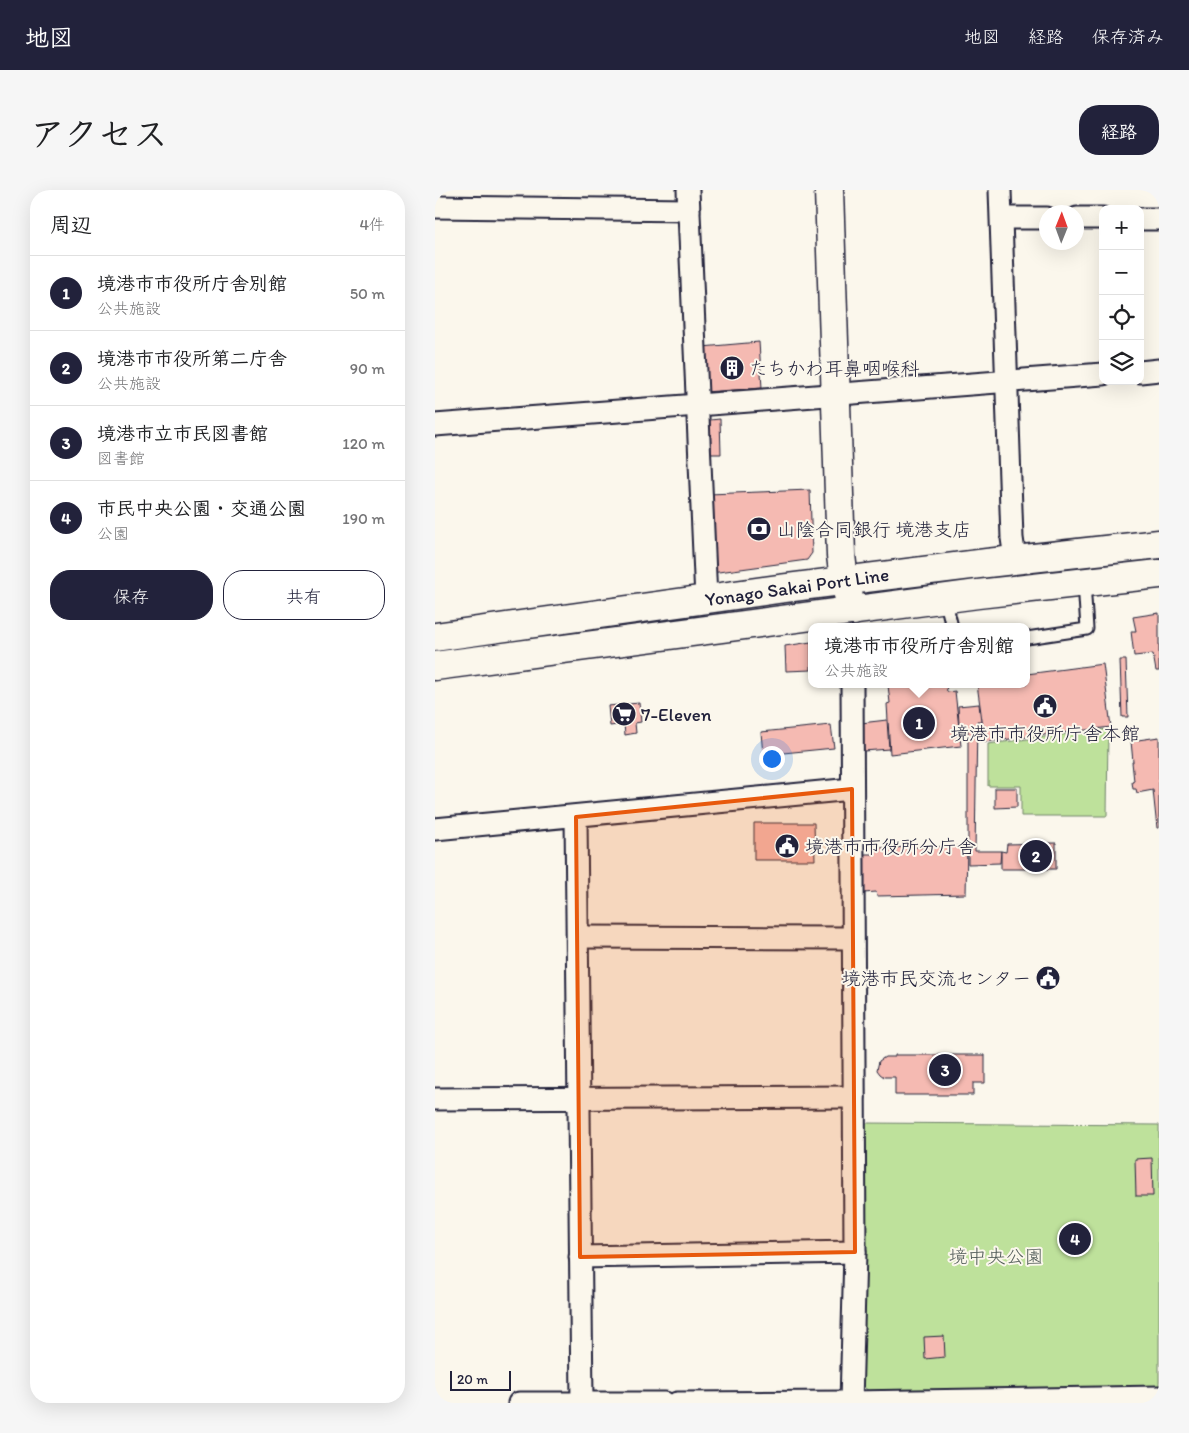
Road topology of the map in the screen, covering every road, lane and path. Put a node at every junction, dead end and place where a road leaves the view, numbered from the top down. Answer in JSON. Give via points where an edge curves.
{"nodes":[{"id":1,"x":829,"y":190,"type":"edge"},
{"id":2,"x":1001,"y":190,"type":"edge"},
{"id":3,"x":689,"y":200,"type":"edge"},
{"id":4,"x":435,"y":207,"type":"edge"},
{"id":5,"x":1002,"y":218,"type":"junction"},
{"id":6,"x":1039,"y":218,"type":"edge"},
{"id":7,"x":1084,"y":218,"type":"edge"},
{"id":8,"x":1099,"y":218,"type":"edge"},
{"id":9,"x":1144,"y":218,"type":"edge"},
{"id":10,"x":1159,"y":219,"type":"edge"},
{"id":11,"x":1159,"y":370,"type":"edge"},
{"id":12,"x":1144,"y":372,"type":"edge"},
{"id":13,"x":1099,"y":374,"type":"edge"},
{"id":14,"x":1007,"y":381,"type":"junction"},
{"id":15,"x":836,"y":395,"type":"junction"},
{"id":16,"x":697,"y":405,"type":"junction"},
{"id":17,"x":435,"y":425,"type":"edge"},
{"id":18,"x":1159,"y":544,"type":"edge"},
{"id":19,"x":1015,"y":560,"type":"junction"},
{"id":20,"x":1159,"y":574,"type":"edge"},
{"id":21,"x":844,"y":581,"type":"junction"},
{"id":22,"x":1084,"y":582,"type":"junction"},
{"id":23,"x":945,"y":598,"type":"junction"},
{"id":24,"x":706,"y":599,"type":"junction"},
{"id":25,"x":853,"y":619,"type":"edge"},
{"id":26,"x":817,"y":623,"type":"edge"},
{"id":27,"x":951,"y":623,"type":"edge"},
{"id":28,"x":808,"y":624,"type":"edge"},
{"id":29,"x":435,"y":637,"type":"edge"},
{"id":30,"x":1030,"y":638,"type":"edge"},
{"id":31,"x":435,"y":666,"type":"edge"},
{"id":32,"x":852,"y":688,"type":"edge"},
{"id":33,"x":852,"y":789,"type":"junction"},
{"id":34,"x":576,"y":817,"type":"junction"},
{"id":35,"x":435,"y":830,"type":"edge"},
{"id":36,"x":577,"y":937,"type":"junction"},
{"id":37,"x":852,"y":938,"type":"junction"},
{"id":38,"x":579,"y":1098,"type":"junction"},
{"id":39,"x":855,"y":1098,"type":"junction"},
{"id":40,"x":435,"y":1099,"type":"edge"},
{"id":41,"x":855,"y":1252,"type":"junction"},
{"id":42,"x":580,"y":1257,"type":"junction"},
{"id":43,"x":1159,"y":1397,"type":"edge"},
{"id":44,"x":1105,"y":1401,"type":"edge"},
{"id":45,"x":582,"y":1402,"type":"edge"},
{"id":46,"x":528,"y":1403,"type":"edge"},
{"id":47,"x":665,"y":1403,"type":"edge"},
{"id":48,"x":677,"y":1403,"type":"edge"},
{"id":49,"x":851,"y":1403,"type":"edge"}],
"edges":[{"from":1,"to":15,"type":"main road"},
{"from":2,"to":5,"type":"street"},
{"from":3,"to":4,"type":"street"},
{"from":3,"to":16,"type":"street"},
{"from":5,"to":6,"type":"street"},
{"from":5,"to":14,"type":"street"},
{"from":7,"to":8,"type":"street"},
{"from":9,"to":10,"type":"street"},
{"from":11,"to":12,"type":"street"},
{"from":13,"to":14,"type":"street"},
{"from":14,"to":15,"type":"street"},
{"from":14,"to":19,"type":"street"},
{"from":15,"to":16,"type":"street"},
{"from":15,"to":21,"type":"main road"},
{"from":16,"to":17,"type":"street"},
{"from":16,"to":24,"type":"street"},
{"from":18,"to":19,"type":"main road","name":"Yonago Sakai Port Line"},
{"from":19,"to":21,"type":"main road","name":"Yonago Sakai Port Line"},
{"from":20,"to":22,"type":"main road","name":"Yonago Sakai Port Line"},
{"from":21,"to":24,"type":"main road","name":"Yonago Sakai Port Line"},
{"from":21,"to":25,"type":"main road"},
{"from":22,"to":23,"type":"main road","name":"Yonago Sakai Port Line"},
{"from":22,"to":30,"type":"lane","via":[[1087,629]]},
{"from":23,"to":25,"type":"main road","name":"Yonago Sakai Port Line"},
{"from":23,"to":27,"type":"lane"},
{"from":24,"to":29,"type":"main road","name":"Yonago Sakai Port Line"},
{"from":25,"to":26,"type":"main road","name":"Yonago Sakai Port Line"},
{"from":28,"to":31,"type":"main road","name":"Yonago Sakai Port Line"},
{"from":32,"to":33,"type":"street"},
{"from":33,"to":34,"type":"street"},
{"from":33,"to":37,"type":"street"},
{"from":34,"to":35,"type":"street"},
{"from":34,"to":36,"type":"street"},
{"from":36,"to":37,"type":"street"},
{"from":36,"to":38,"type":"street"},
{"from":37,"to":39,"type":"street"},
{"from":38,"to":39,"type":"street"},
{"from":38,"to":40,"type":"street"},
{"from":38,"to":42,"type":"street"},
{"from":39,"to":41,"type":"street"},
{"from":41,"to":42,"type":"street"},
{"from":41,"to":49,"type":"street"},
{"from":42,"to":45,"type":"street"},
{"from":43,"to":44,"type":"street"},
{"from":44,"to":49,"type":"street"},
{"from":45,"to":46,"type":"street"},
{"from":45,"to":47,"type":"street"},
{"from":48,"to":49,"type":"street"}]}
